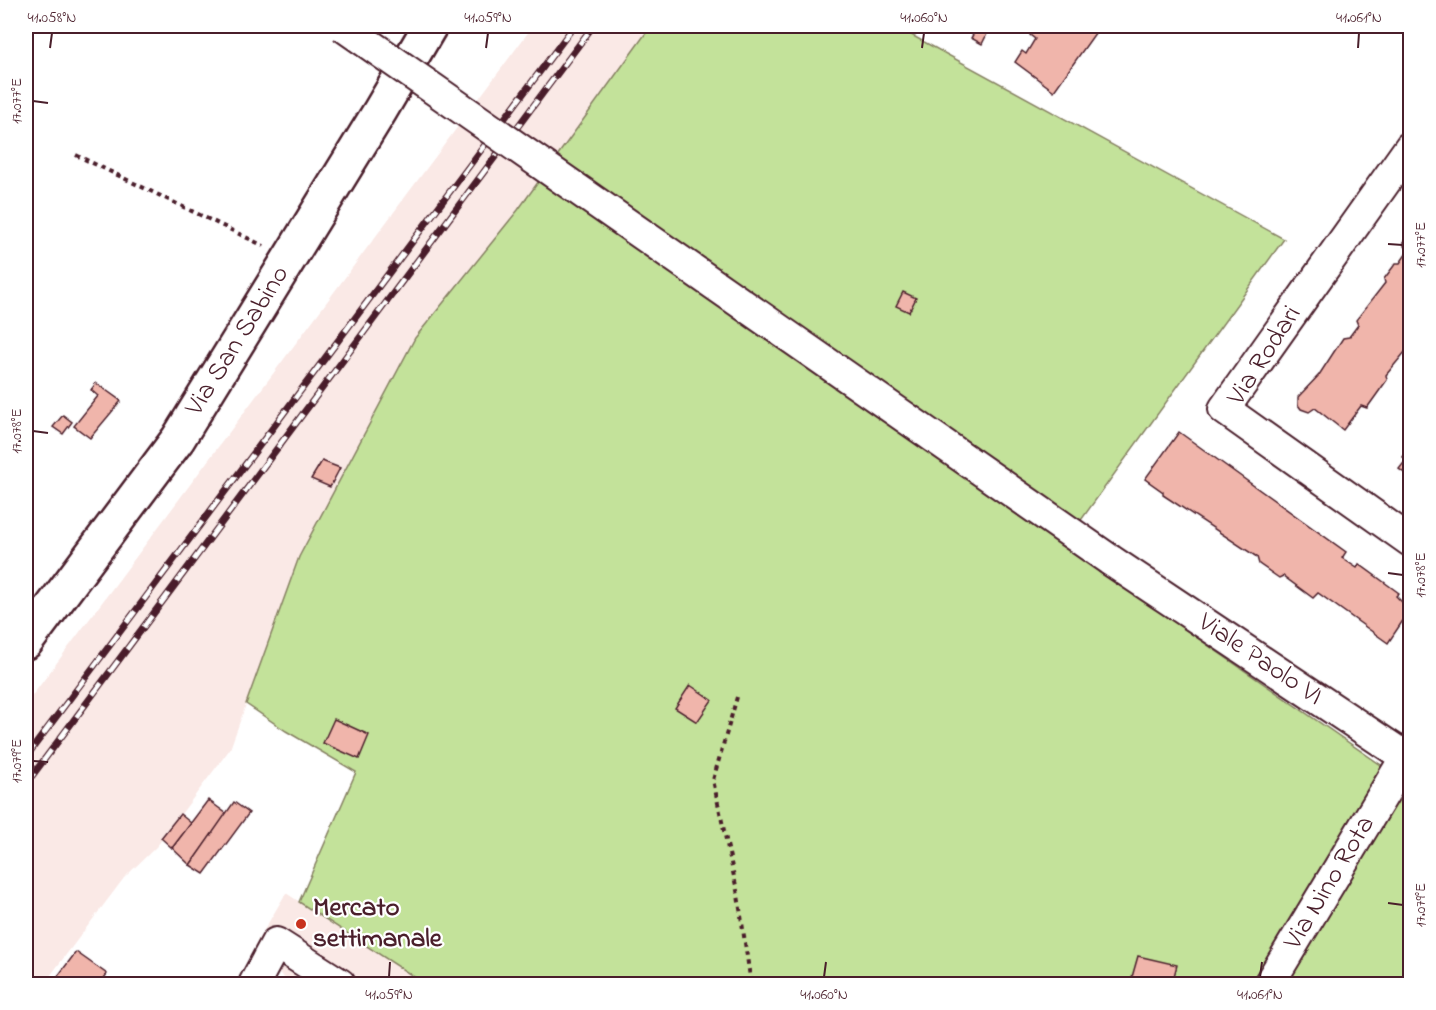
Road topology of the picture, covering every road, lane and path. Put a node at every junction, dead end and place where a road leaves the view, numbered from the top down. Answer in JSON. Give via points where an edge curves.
{"nodes":[{"id":1,"x":343,"y":26,"type":"edge"},
{"id":2,"x":430,"y":26,"type":"edge"},
{"id":3,"x":1410,"y":147,"type":"edge"},
{"id":4,"x":76,"y":154,"type":"dead end"},
{"id":5,"x":289,"y":258,"type":"junction"},
{"id":6,"x":1410,"y":541,"type":"edge"},
{"id":7,"x":26,"y":642,"type":"edge"},
{"id":8,"x":737,"y":697,"type":"dead end"},
{"id":9,"x":1409,"y":756,"type":"edge"},
{"id":10,"x":254,"y":984,"type":"edge"},
{"id":11,"x":340,"y":984,"type":"edge"},
{"id":12,"x":751,"y":984,"type":"edge"},
{"id":13,"x":1269,"y":984,"type":"edge"}],
"edges":[{"from":1,"to":9,"type":"street","name":"Viale Paolo VI","bridge":true,"via":[[1110,560]]},
{"from":2,"to":5,"type":"street","name":"Via San Sabino"},
{"from":3,"to":6,"type":"street","name":"Via Rodari","via":[[1224,409]]},
{"from":4,"to":5,"type":"path"},
{"from":5,"to":7,"type":"street","name":"Via San Sabino","via":[[178,439]]},
{"from":8,"to":12,"type":"path","via":[[713,780],[738,895]]},
{"from":9,"to":13,"type":"street","name":"Via Nino Rota"},
{"from":10,"to":11,"type":"street","via":[[276,943]]}]}
